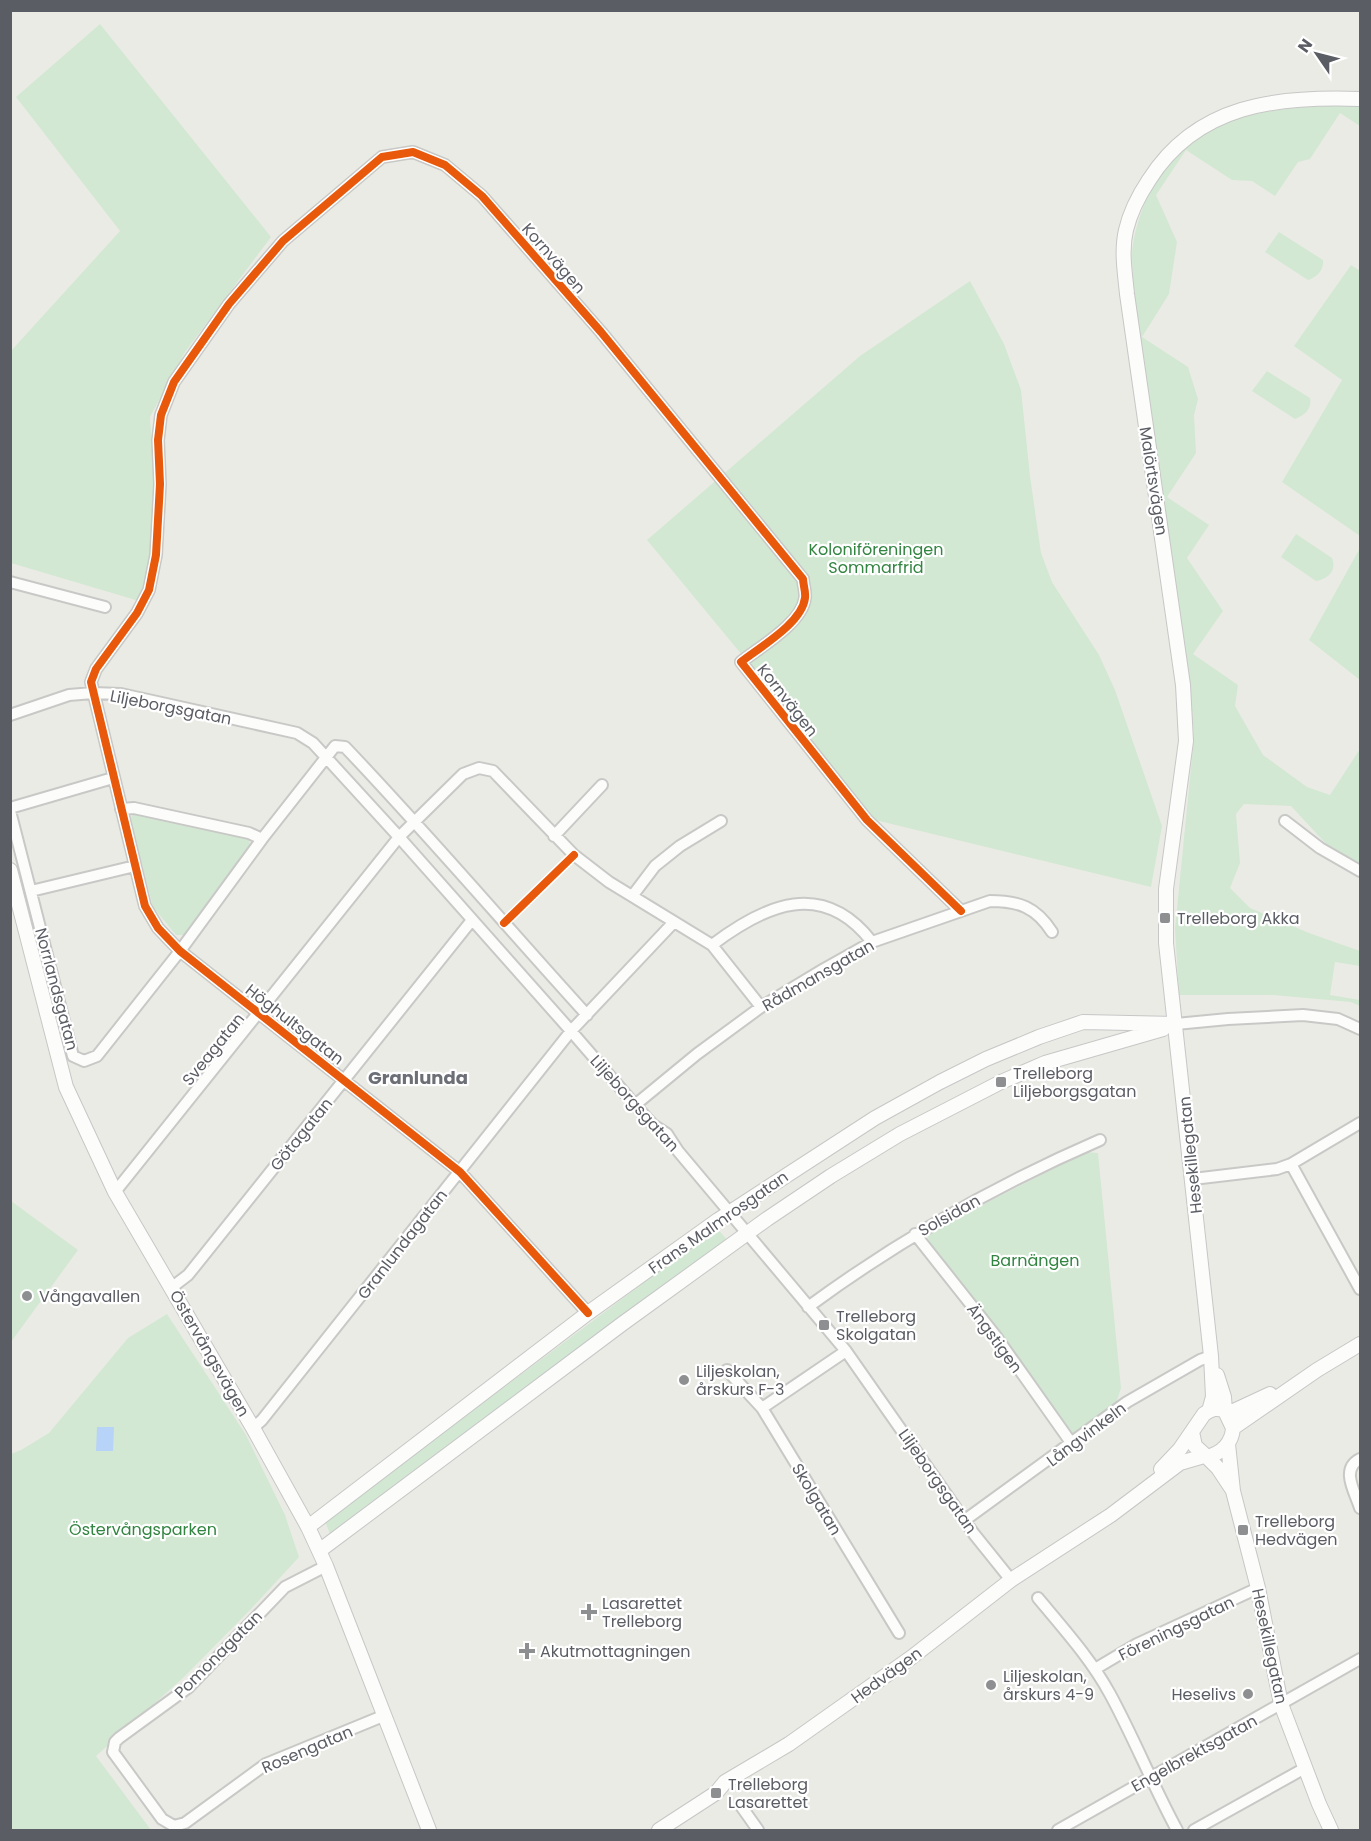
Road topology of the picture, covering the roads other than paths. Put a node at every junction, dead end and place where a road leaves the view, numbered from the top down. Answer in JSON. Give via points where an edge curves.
{"nodes":[{"id":1,"x":1360,"y":99,"type":"edge"},
{"id":2,"x":10,"y":582,"type":"edge"},
{"id":3,"x":105,"y":608,"type":"dead end"},
{"id":4,"x":93,"y":693,"type":"junction"},
{"id":5,"x":10,"y":715,"type":"edge"},
{"id":6,"x":326,"y":756,"type":"junction"},
{"id":7,"x":113,"y":778,"type":"junction"},
{"id":8,"x":602,"y":785,"type":"dead end"},
{"id":9,"x":121,"y":808,"type":"junction"},
{"id":10,"x":10,"y":810,"type":"edge"},
{"id":11,"x":415,"y":820,"type":"junction"},
{"id":12,"x":721,"y":821,"type":"dead end"},
{"id":13,"x":1285,"y":821,"type":"dead end"},
{"id":14,"x":554,"y":836,"type":"junction"},
{"id":15,"x":399,"y":837,"type":"junction"},
{"id":16,"x":262,"y":839,"type":"junction"},
{"id":17,"x":135,"y":866,"type":"junction"},
{"id":18,"x":10,"y":870,"type":"edge"},
{"id":19,"x":1360,"y":871,"type":"edge"},
{"id":20,"x":32,"y":891,"type":"junction"},
{"id":21,"x":633,"y":896,"type":"junction"},
{"id":22,"x":961,"y":911,"type":"junction"},
{"id":23,"x":472,"y":920,"type":"junction"},
{"id":24,"x":674,"y":922,"type":"junction"},
{"id":25,"x":1052,"y":932,"type":"dead end"},
{"id":26,"x":872,"y":942,"type":"junction"},
{"id":27,"x":712,"y":945,"type":"junction"},
{"id":28,"x":180,"y":951,"type":"junction"},
{"id":29,"x":761,"y":1006,"type":"junction"},
{"id":30,"x":258,"y":1013,"type":"junction"},
{"id":31,"x":586,"y":1015,"type":"junction"},
{"id":32,"x":1176,"y":1024,"type":"junction"},
{"id":33,"x":1360,"y":1029,"type":"edge"},
{"id":34,"x":572,"y":1031,"type":"junction"},
{"id":35,"x":344,"y":1080,"type":"junction"},
{"id":36,"x":635,"y":1105,"type":"junction"},
{"id":37,"x":1360,"y":1123,"type":"edge"},
{"id":38,"x":1100,"y":1140,"type":"dead end"},
{"id":39,"x":1292,"y":1164,"type":"junction"},
{"id":40,"x":460,"y":1172,"type":"junction"},
{"id":41,"x":1193,"y":1179,"type":"junction"},
{"id":42,"x":115,"y":1192,"type":"junction"},
{"id":43,"x":729,"y":1212,"type":"junction"},
{"id":44,"x":747,"y":1234,"type":"junction"},
{"id":45,"x":915,"y":1234,"type":"junction"},
{"id":46,"x":171,"y":1288,"type":"junction"},
{"id":47,"x":1360,"y":1289,"type":"edge"},
{"id":48,"x":808,"y":1307,"type":"junction"},
{"id":49,"x":588,"y":1313,"type":"junction"},
{"id":50,"x":1360,"y":1344,"type":"edge"},
{"id":51,"x":846,"y":1351,"type":"junction"},
{"id":52,"x":1211,"y":1356,"type":"junction"},
{"id":53,"x":728,"y":1370,"type":"dead end"},
{"id":54,"x":1317,"y":1370,"type":"junction"},
{"id":55,"x":762,"y":1408,"type":"junction"},
{"id":56,"x":1209,"y":1411,"type":"junction"},
{"id":57,"x":1226,"y":1412,"type":"junction"},
{"id":58,"x":253,"y":1428,"type":"junction"},
{"id":59,"x":1233,"y":1428,"type":"junction"},
{"id":60,"x":1192,"y":1432,"type":"junction"},
{"id":61,"x":1072,"y":1444,"type":"junction"},
{"id":62,"x":1228,"y":1444,"type":"junction"},
{"id":63,"x":1205,"y":1456,"type":"junction"},
{"id":64,"x":1360,"y":1459,"type":"edge"},
{"id":65,"x":1233,"y":1491,"type":"junction"},
{"id":66,"x":1360,"y":1508,"type":"edge"},
{"id":67,"x":1111,"y":1515,"type":"junction"},
{"id":68,"x":965,"y":1521,"type":"junction"},
{"id":69,"x":308,"y":1527,"type":"junction"},
{"id":70,"x":319,"y":1551,"type":"junction"},
{"id":71,"x":326,"y":1566,"type":"junction"},
{"id":72,"x":1011,"y":1580,"type":"junction"},
{"id":73,"x":1258,"y":1588,"type":"junction"},
{"id":74,"x":1038,"y":1598,"type":"dead end"},
{"id":75,"x":899,"y":1633,"type":"dead end"},
{"id":76,"x":1360,"y":1659,"type":"edge"},
{"id":77,"x":1095,"y":1669,"type":"junction"},
{"id":78,"x":1281,"y":1704,"type":"junction"},
{"id":79,"x":383,"y":1716,"type":"junction"},
{"id":80,"x":1305,"y":1768,"type":"junction"},
{"id":81,"x":1150,"y":1777,"type":"junction"},
{"id":82,"x":741,"y":1806,"type":"dead end"},
{"id":83,"x":174,"y":1826,"type":"joint"},
{"id":84,"x":429,"y":1830,"type":"edge"},
{"id":85,"x":659,"y":1830,"type":"edge"},
{"id":86,"x":758,"y":1830,"type":"edge"},
{"id":87,"x":1058,"y":1830,"type":"edge"},
{"id":88,"x":1177,"y":1830,"type":"edge"},
{"id":89,"x":1194,"y":1830,"type":"edge"},
{"id":90,"x":1331,"y":1830,"type":"edge"}],
"edges":[{"from":1,"to":32,"type":"street","name":"Malörtsvägen","via":[[1260,105],[1205,124],[1158,165],[1140,194],[1126,230],[1123,259],[1127,294],[1183,685],[1186,741],[1165,918]]},
{"from":2,"to":3,"type":"street"},
{"from":4,"to":5,"type":"street","name":"Liljeborgsgatan","via":[[69,696]]},
{"from":4,"to":6,"type":"street","name":"Liljeborgsgatan","via":[[121,694],[297,733]]},
{"from":4,"to":7,"type":"street","name":"Höghultsgatan"},
{"from":4,"to":22,"type":"street","name":"Kornvägen","via":[[91,682],[96,669],[149,590],[156,555],[161,415],[174,382],[229,303],[283,241],[382,157],[413,152],[445,165],[482,196],[601,332],[802,579],[805,598],[798,614],[741,662],[867,820]]},
{"from":6,"to":11,"type":"street","via":[[335,746],[345,747]]},
{"from":6,"to":15,"type":"street","name":"Liljeborgsgatan"},
{"from":6,"to":16,"type":"street","name":"Norrlandsgatan"},
{"from":7,"to":9,"type":"street","name":"Höghultsgatan"},
{"from":7,"to":10,"type":"street"},
{"from":8,"to":14,"type":"street"},
{"from":9,"to":16,"type":"street"},
{"from":9,"to":17,"type":"street","name":"Höghultsgatan"},
{"from":10,"to":20,"type":"street","name":"Norrlandsgatan"},
{"from":11,"to":14,"type":"street","name":"Sveagatan","via":[[463,774],[478,768],[493,771]]},
{"from":11,"to":15,"type":"street","name":"Sveagatan"},
{"from":11,"to":31,"type":"street"},
{"from":12,"to":21,"type":"street","via":[[655,866]]},
{"from":13,"to":19,"type":"street","via":[[1320,848]]},
{"from":14,"to":21,"type":"street","name":"Sveagatan","via":[[609,882]]},
{"from":15,"to":23,"type":"street","name":"Liljeborgsgatan"},
{"from":15,"to":30,"type":"street","name":"Sveagatan"},
{"from":16,"to":28,"type":"street","name":"Norrlandsgatan"},
{"from":17,"to":20,"type":"street"},
{"from":17,"to":28,"type":"street","name":"Höghultsgatan","via":[[145,906],[158,928]]},
{"from":18,"to":42,"type":"street","name":"Östervångsvägen","via":[[66,1087]]},
{"from":20,"to":28,"type":"street","name":"Norrlandsgatan","via":[[73,1056],[84,1061],[97,1056]]},
{"from":21,"to":24,"type":"street","name":"Sveagatan"},
{"from":22,"to":25,"type":"street","name":"Rådmansgatan","via":[[990,901],[1007,901],[1028,907],[1043,917]]},
{"from":22,"to":26,"type":"street","name":"Rådmansgatan"},
{"from":23,"to":34,"type":"street","name":"Liljeborgsgatan"},
{"from":23,"to":35,"type":"street","name":"Götagatan"},
{"from":24,"to":27,"type":"street","name":"Sveagatan"},
{"from":24,"to":31,"type":"street","name":"Granlundagatan"},
{"from":26,"to":27,"type":"street","via":[[839,911],[810,904],[784,906],[757,915]]},
{"from":26,"to":29,"type":"street","name":"Rådmansgatan"},
{"from":27,"to":29,"type":"street"},
{"from":28,"to":30,"type":"street","name":"Höghultsgatan"},
{"from":29,"to":36,"type":"street","name":"Rådmansgatan"},
{"from":30,"to":35,"type":"street","name":"Höghultsgatan"},
{"from":30,"to":42,"type":"street","name":"Sveagatan"},
{"from":31,"to":34,"type":"street","name":"Granlundagatan"},
{"from":32,"to":33,"type":"street","name":"Frans Malmrosgatan","via":[[1303,1015],[1338,1019]]},
{"from":32,"to":41,"type":"street","name":"Hesekillegatan"},
{"from":32,"to":43,"type":"street","name":"Frans Malmrosgatan","via":[[1083,1022],[1039,1037],[940,1082],[875,1118]]},
{"from":32,"to":44,"type":"street","name":"Frans Malmrosgatan","via":[[1045,1063],[971,1096],[831,1176]]},
{"from":34,"to":36,"type":"street","name":"Liljeborgsgatan"},
{"from":34,"to":40,"type":"street","name":"Granlundagatan"},
{"from":35,"to":40,"type":"street","name":"Höghultsgatan"},
{"from":35,"to":46,"type":"street","name":"Götagatan","via":[[188,1275]]},
{"from":36,"to":43,"type":"street","name":"Liljeborgsgatan","via":[[667,1134]]},
{"from":37,"to":39,"type":"street"},
{"from":38,"to":45,"type":"street","name":"Solsidan","via":[[997,1188]]},
{"from":39,"to":41,"type":"street"},
{"from":39,"to":47,"type":"street"},
{"from":40,"to":49,"type":"street","name":"Höghultsgatan"},
{"from":40,"to":58,"type":"street","name":"Granlundagatan"},
{"from":41,"to":52,"type":"street","name":"Hesekillegatan"},
{"from":42,"to":46,"type":"street","name":"Östervångsvägen"},
{"from":43,"to":44,"type":"street","name":"Liljeborgsgatan"},
{"from":43,"to":49,"type":"street","name":"Frans Malmrosgatan"},
{"from":44,"to":48,"type":"street","name":"Liljeborgsgatan"},
{"from":44,"to":70,"type":"street","name":"Frans Malmrosgatan"},
{"from":45,"to":48,"type":"street","name":"Solsidan"},
{"from":45,"to":61,"type":"street","name":"Ängstigen"},
{"from":46,"to":58,"type":"street","name":"Östervångsvägen"},
{"from":48,"to":51,"type":"street","name":"Liljeborgsgatan"},
{"from":49,"to":69,"type":"street","name":"Frans Malmrosgatan"},
{"from":50,"to":54,"type":"street"},
{"from":51,"to":55,"type":"street"},
{"from":51,"to":68,"type":"street","name":"Liljeborgsgatan"},
{"from":52,"to":56,"type":"street","name":"Hesekillegatan","via":[[1213,1397]]},
{"from":52,"to":57,"type":"street","name":"Hesekillegatan"},
{"from":52,"to":61,"type":"street","name":"Långvinkeln","via":[[1128,1402]]},
{"from":53,"to":55,"type":"street","name":"Skolgatan"},
{"from":54,"to":57,"type":"street"},
{"from":54,"to":59,"type":"street"},
{"from":55,"to":75,"type":"street","name":"Skolgatan"},
{"from":56,"to":57,"type":"street"},
{"from":56,"to":60,"type":"street","name":"Hedvägen"},
{"from":57,"to":59,"type":"street"},
{"from":58,"to":69,"type":"street","name":"Östervångsvägen"},
{"from":59,"to":62,"type":"street"},
{"from":60,"to":63,"type":"street","via":[[1195,1446]]},
{"from":60,"to":67,"type":"street","name":"Hedvägen","via":[[1146,1484]]},
{"from":61,"to":68,"type":"street","name":"Långvinkeln"},
{"from":62,"to":63,"type":"street","name":"Hedvägen","via":[[1219,1453]]},
{"from":62,"to":65,"type":"street","name":"Hesekillegatan"},
{"from":63,"to":65,"type":"street","name":"Hesekillegatan"},
{"from":63,"to":67,"type":"street","name":"Hedvägen","via":[[1180,1463]]},
{"from":64,"to":66,"type":"street","via":[[1349,1471]]},
{"from":65,"to":73,"type":"street","name":"Hesekillegatan"},
{"from":67,"to":72,"type":"street","name":"Hedvägen"},
{"from":68,"to":72,"type":"street","name":"Liljeborgsgatan"},
{"from":69,"to":70,"type":"street","name":"Östervångsvägen"},
{"from":70,"to":71,"type":"street","name":"Östervångsvägen"},
{"from":71,"to":79,"type":"street","name":"Östervångsvägen"},
{"from":71,"to":83,"type":"street","name":"Pomonagatan","via":[[285,1587],[189,1687],[119,1738],[113,1747],[162,1819]]},
{"from":72,"to":85,"type":"street","name":"Hedvägen","via":[[912,1657]]},
{"from":73,"to":77,"type":"street","name":"Föreningsgatan","via":[[1171,1627]]},
{"from":73,"to":78,"type":"street","name":"Hesekillegatan"},
{"from":74,"to":77,"type":"street"},
{"from":76,"to":78,"type":"street","name":"Engelbrektsgatan"},
{"from":77,"to":81,"type":"street"},
{"from":78,"to":80,"type":"street","name":"Hesekillegatan"},
{"from":78,"to":81,"type":"street","name":"Engelbrektsgatan"},
{"from":79,"to":83,"type":"street","name":"Rosengatan","via":[[266,1764],[185,1823]]},
{"from":79,"to":84,"type":"street","name":"Östervångsvägen"},
{"from":80,"to":89,"type":"street"},
{"from":80,"to":90,"type":"street","name":"Hesekillegatan"},
{"from":81,"to":87,"type":"street","name":"Engelbrektsgatan"},
{"from":81,"to":88,"type":"street"},
{"from":82,"to":86,"type":"street"}]}
